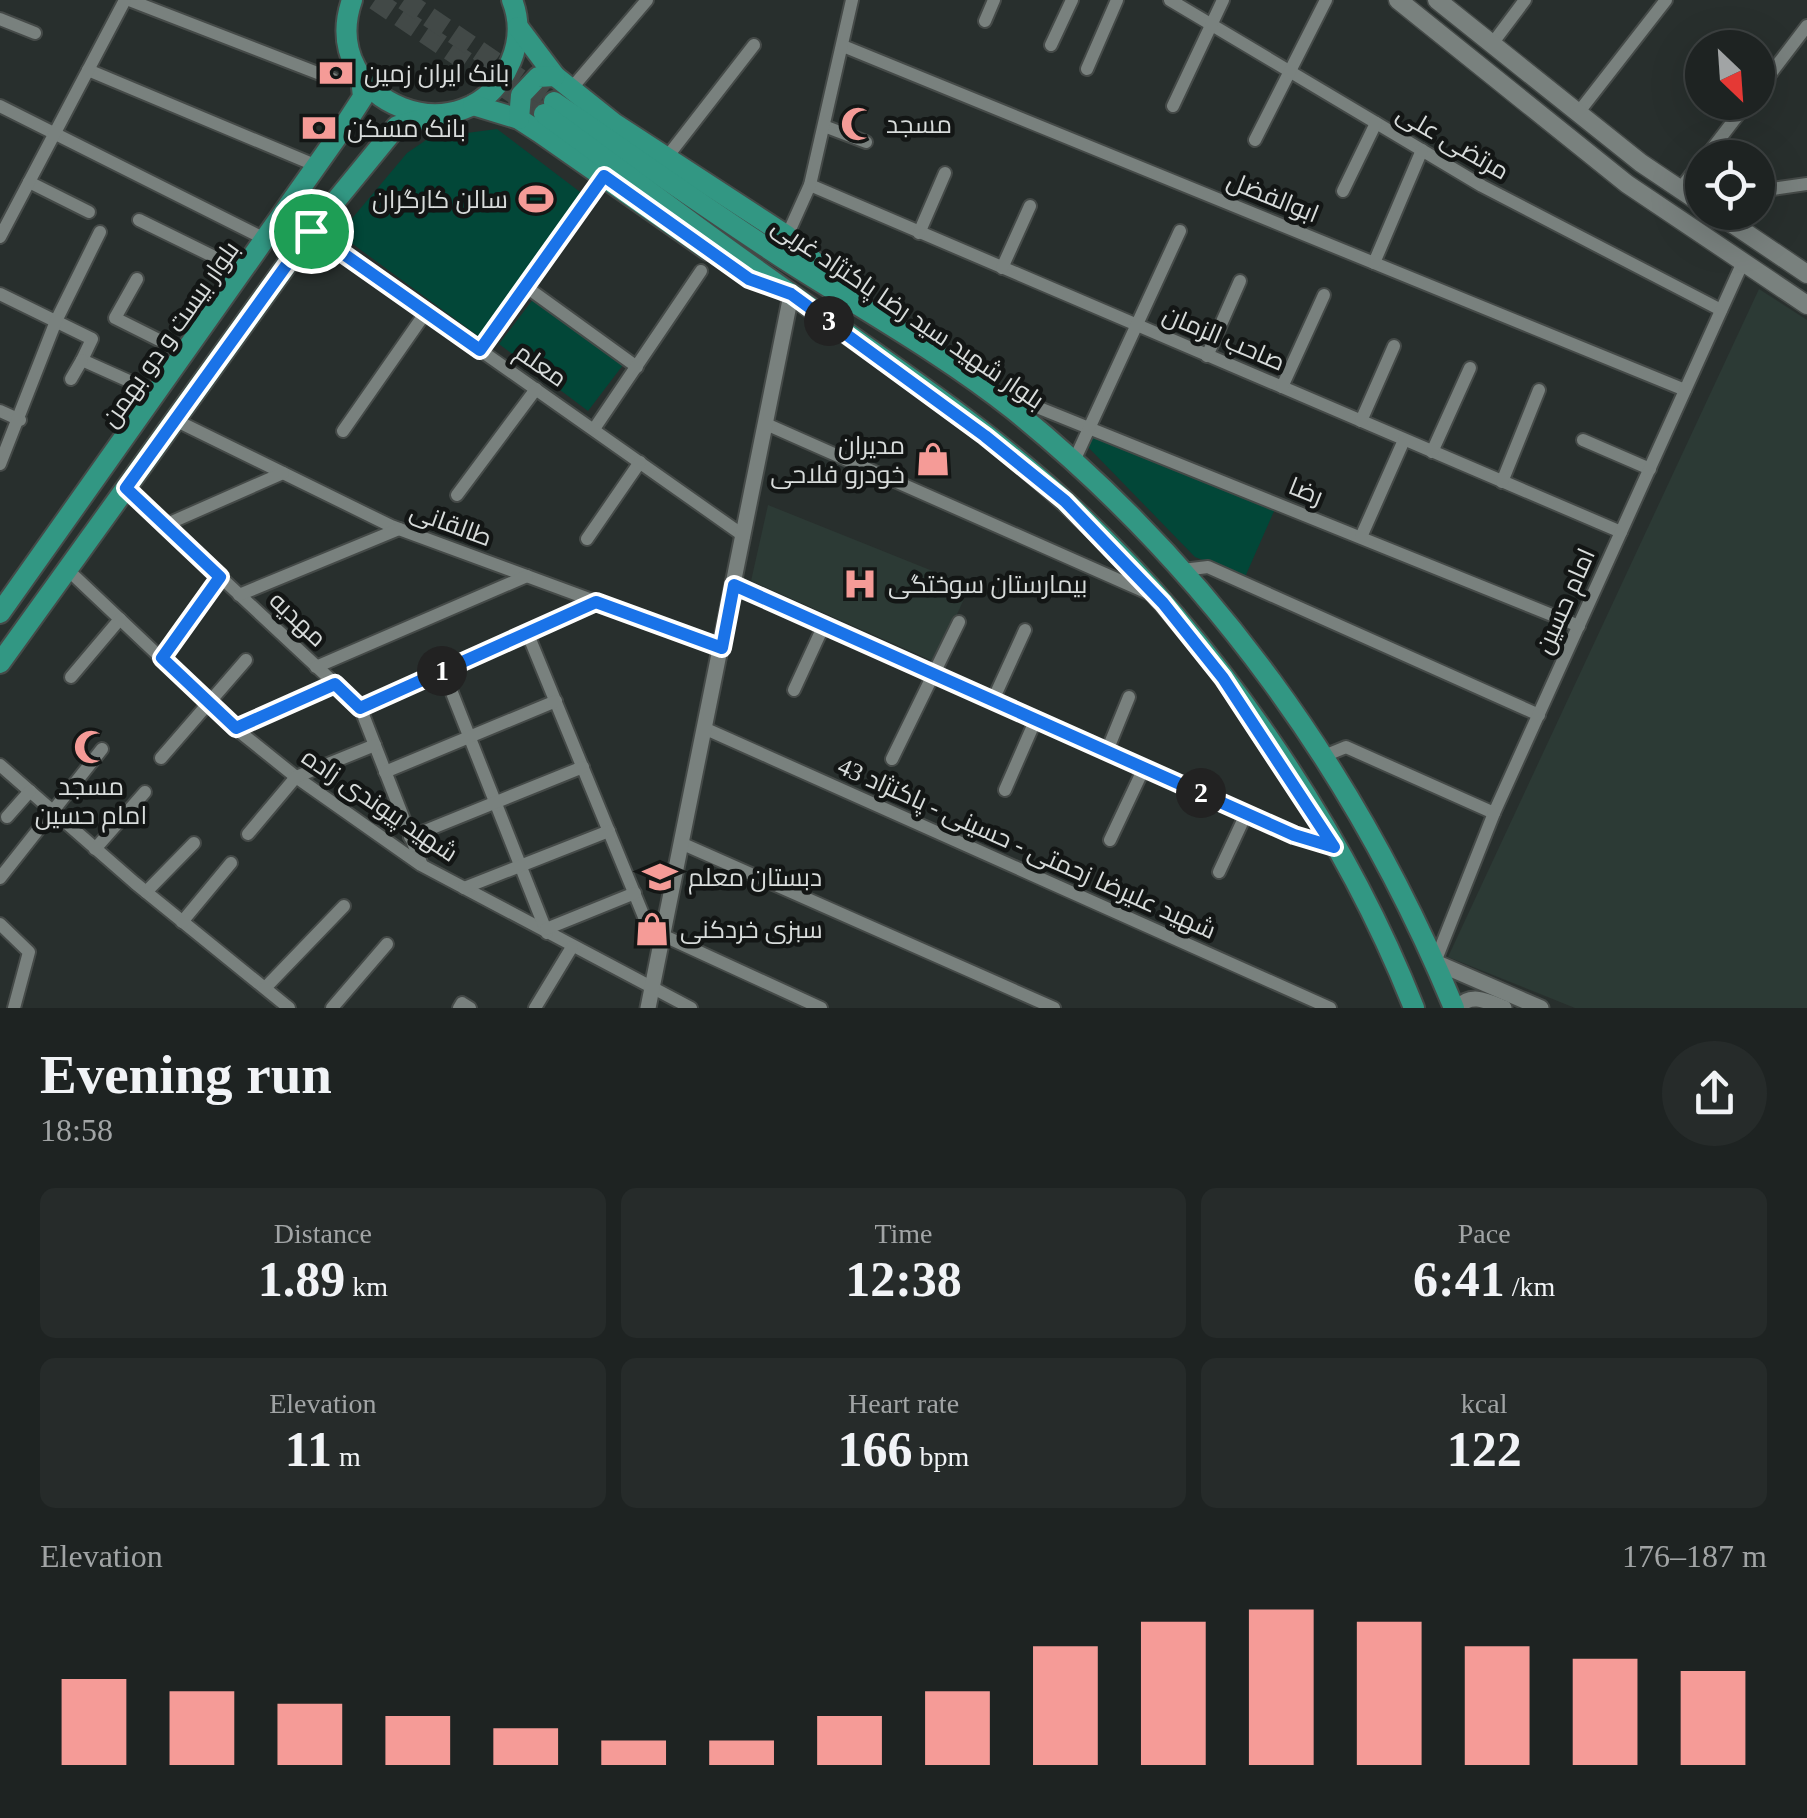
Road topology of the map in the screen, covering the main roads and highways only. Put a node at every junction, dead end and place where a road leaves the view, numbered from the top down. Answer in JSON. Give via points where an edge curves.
{"nodes":[{"id":1,"x":512,"y":0,"type":"edge"},
{"id":2,"x":1398,"y":0,"type":"edge"},
{"id":3,"x":1437,"y":0,"type":"edge"},
{"id":4,"x":346,"y":4,"type":"edge"},
{"id":5,"x":1456,"y":15,"type":"junction"},
{"id":6,"x":518,"y":27,"type":"junction"},
{"id":7,"x":1440,"y":34,"type":"junction"},
{"id":8,"x":360,"y":77,"type":"junction"},
{"id":9,"x":563,"y":82,"type":"junction"},
{"id":10,"x":473,"y":105,"type":"junction"},
{"id":11,"x":436,"y":115,"type":"junction"},
{"id":12,"x":519,"y":119,"type":"junction"},
{"id":13,"x":340,"y":134,"type":"junction"},
{"id":14,"x":373,"y":156,"type":"junction"},
{"id":15,"x":1685,"y":191,"type":"edge"},
{"id":16,"x":1742,"y":230,"type":"edge"},
{"id":17,"x":1807,"y":274,"type":"edge"},
{"id":18,"x":791,"y":294,"type":"junction"},
{"id":19,"x":847,"y":297,"type":"junction"},
{"id":20,"x":1807,"y":304,"type":"edge"},
{"id":21,"x":64,"y":524,"type":"junction"},
{"id":22,"x":88,"y":541,"type":"junction"},
{"id":23,"x":0,"y":613,"type":"edge"},
{"id":24,"x":0,"y":663,"type":"edge"},
{"id":25,"x":1414,"y":1008,"type":"edge"},
{"id":26,"x":1456,"y":1008,"type":"edge"}],
"edges":[{"from":1,"to":6,"type":"main road"},
{"from":2,"to":7,"type":"main road"},
{"from":3,"to":5,"type":"main road"},
{"from":4,"to":8,"type":"main road","via":[[346,35]]},
{"from":5,"to":7,"type":"main road"},
{"from":5,"to":15,"type":"main road"},
{"from":6,"to":9,"type":"main road"},
{"from":6,"to":10,"type":"main road","via":[[506,72]]},
{"from":7,"to":20,"type":"main road","via":[[1627,184]]},
{"from":8,"to":11,"type":"main road","via":[[394,105]]},
{"from":8,"to":13,"type":"main road","name":"بلوار بیست و دو بهمن","via":[[363,97]]},
{"from":9,"to":12,"type":"main road","via":[[538,77],[524,90]]},
{"from":9,"to":19,"type":"main road","via":[[615,124],[787,236]]},
{"from":10,"to":11,"type":"main road"},
{"from":10,"to":12,"type":"main road"},
{"from":11,"to":14,"type":"main road","via":[[397,126]]},
{"from":12,"to":18,"type":"main road","via":[[749,279]]},
{"from":13,"to":14,"type":"main road","via":[[350,128],[368,132]]},
{"from":13,"to":21,"type":"main road","name":"بلوار بیست و دو بهمن"},
{"from":14,"to":22,"type":"main road","via":[[311,231]]},
{"from":16,"to":17,"type":"main road"},
{"from":18,"to":19,"type":"main road","name":"بلوار شهید سید رضا پاکنژاد غربی","via":[[549,108]]},
{"from":18,"to":25,"type":"main road","via":[[1052,490],[1157,597],[1265,737],[1334,847]]},
{"from":19,"to":26,"type":"main road","name":"بلوار شهید سید رضا پاکنژاد غربی","via":[[987,390],[1074,461],[1183,570],[1254,655],[1324,756],[1378,845]]},
{"from":21,"to":22,"type":"main road"},
{"from":21,"to":23,"type":"main road","name":"بلوار بیست و دو بهمن"},
{"from":22,"to":24,"type":"main road"}]}
